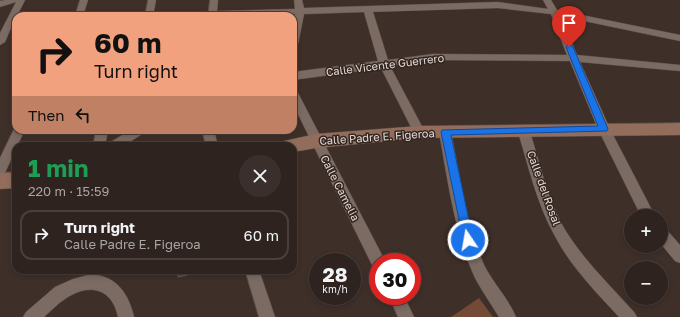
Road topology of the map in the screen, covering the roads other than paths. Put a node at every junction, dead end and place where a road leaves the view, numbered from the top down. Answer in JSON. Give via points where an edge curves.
{"nodes":[{"id":1,"x":14,"y":0,"type":"edge"},
{"id":2,"x":20,"y":0,"type":"edge"},
{"id":3,"x":84,"y":0,"type":"edge"},
{"id":4,"x":152,"y":0,"type":"edge"},
{"id":5,"x":214,"y":0,"type":"edge"},
{"id":6,"x":298,"y":0,"type":"edge"},
{"id":7,"x":547,"y":0,"type":"edge"},
{"id":8,"x":446,"y":3,"type":"edge"},
{"id":9,"x":0,"y":4,"type":"edge"},
{"id":10,"x":367,"y":8,"type":"junction"},
{"id":11,"x":300,"y":11,"type":"junction"},
{"id":12,"x":14,"y":12,"type":"edge"},
{"id":13,"x":80,"y":12,"type":"edge"},
{"id":14,"x":150,"y":12,"type":"edge"},
{"id":15,"x":212,"y":12,"type":"edge"},
{"id":16,"x":278,"y":12,"type":"edge"},
{"id":17,"x":554,"y":12,"type":"junction"},
{"id":18,"x":12,"y":17,"type":"edge"},
{"id":19,"x":297,"y":25,"type":"edge"},
{"id":20,"x":680,"y":38,"type":"edge"},
{"id":21,"x":0,"y":42,"type":"edge"},
{"id":22,"x":574,"y":58,"type":"junction"},
{"id":23,"x":384,"y":64,"type":"junction"},
{"id":24,"x":680,"y":68,"type":"edge"},
{"id":25,"x":297,"y":75,"type":"edge"},
{"id":26,"x":297,"y":101,"type":"edge"},
{"id":27,"x":604,"y":129,"type":"junction"},
{"id":28,"x":680,"y":129,"type":"edge"},
{"id":29,"x":419,"y":132,"type":"junction"},
{"id":30,"x":446,"y":132,"type":"junction"},
{"id":31,"x":524,"y":132,"type":"junction"},
{"id":32,"x":133,"y":134,"type":"edge"},
{"id":33,"x":316,"y":141,"type":"junction"},
{"id":34,"x":120,"y":142,"type":"edge"},
{"id":35,"x":12,"y":145,"type":"edge"},
{"id":36,"x":297,"y":145,"type":"edge"},
{"id":37,"x":0,"y":171,"type":"edge"},
{"id":38,"x":12,"y":180,"type":"edge"},
{"id":39,"x":0,"y":181,"type":"edge"},
{"id":40,"x":644,"y":209,"type":"edge"},
{"id":41,"x":668,"y":242,"type":"edge"},
{"id":42,"x":373,"y":253,"type":"edge"},
{"id":43,"x":680,"y":256,"type":"edge"},
{"id":44,"x":253,"y":274,"type":"edge"},
{"id":45,"x":400,"y":305,"type":"edge"},
{"id":46,"x":32,"y":317,"type":"edge"},
{"id":47,"x":126,"y":317,"type":"edge"},
{"id":48,"x":267,"y":317,"type":"edge"},
{"id":49,"x":406,"y":317,"type":"edge"},
{"id":50,"x":508,"y":317,"type":"edge"},
{"id":51,"x":629,"y":317,"type":"edge"}],
"edges":[{"from":1,"to":9,"type":"street"},
{"from":2,"to":12,"type":"street"},
{"from":3,"to":13,"type":"street"},
{"from":4,"to":14,"type":"street"},
{"from":5,"to":15,"type":"street"},
{"from":6,"to":11,"type":"street"},
{"from":7,"to":17,"type":"street"},
{"from":8,"to":10,"type":"street"},
{"from":8,"to":17,"type":"street","via":[[498,5]]},
{"from":10,"to":11,"type":"street"},
{"from":10,"to":23,"type":"street"},
{"from":11,"to":16,"type":"street"},
{"from":11,"to":19,"type":"street"},
{"from":17,"to":20,"type":"street"},
{"from":17,"to":22,"type":"street"},
{"from":18,"to":21,"type":"street"},
{"from":22,"to":23,"type":"street","name":"Calle Vicente Guerrero","via":[[441,57]]},
{"from":22,"to":24,"type":"street","name":"Calle Vicente Guerrero"},
{"from":22,"to":27,"type":"street"},
{"from":23,"to":25,"type":"street","name":"Calle Vicente Guerrero"},
{"from":23,"to":29,"type":"street"},
{"from":26,"to":33,"type":"street","name":"Calle Camelia"},
{"from":27,"to":28,"type":"street","name":"Calle Padre E. Figeroa"},
{"from":27,"to":31,"type":"street","name":"Calle Padre E. Figeroa"},
{"from":27,"to":40,"type":"street"},
{"from":29,"to":30,"type":"street","name":"Calle Padre E. Figeroa"},
{"from":29,"to":33,"type":"street","name":"Calle Padre E. Figeroa"},
{"from":30,"to":31,"type":"street","name":"Calle Padre E. Figeroa"},
{"from":30,"to":50,"type":"street","via":[[468,240],[477,266]]},
{"from":31,"to":51,"type":"street","name":"Calle del Rosal","via":[[560,234],[578,260]]},
{"from":32,"to":34,"type":"street"},
{"from":33,"to":36,"type":"street","name":"Calle Padre E. Figeroa"},
{"from":33,"to":42,"type":"street","name":"Calle Camelia"},
{"from":35,"to":37,"type":"street"},
{"from":38,"to":39,"type":"street"},
{"from":41,"to":43,"type":"street"},
{"from":44,"to":48,"type":"street"},
{"from":45,"to":49,"type":"street"},
{"from":46,"to":47,"type":"street","via":[[65,290],[84,284],[102,283],[118,294]]}]}
